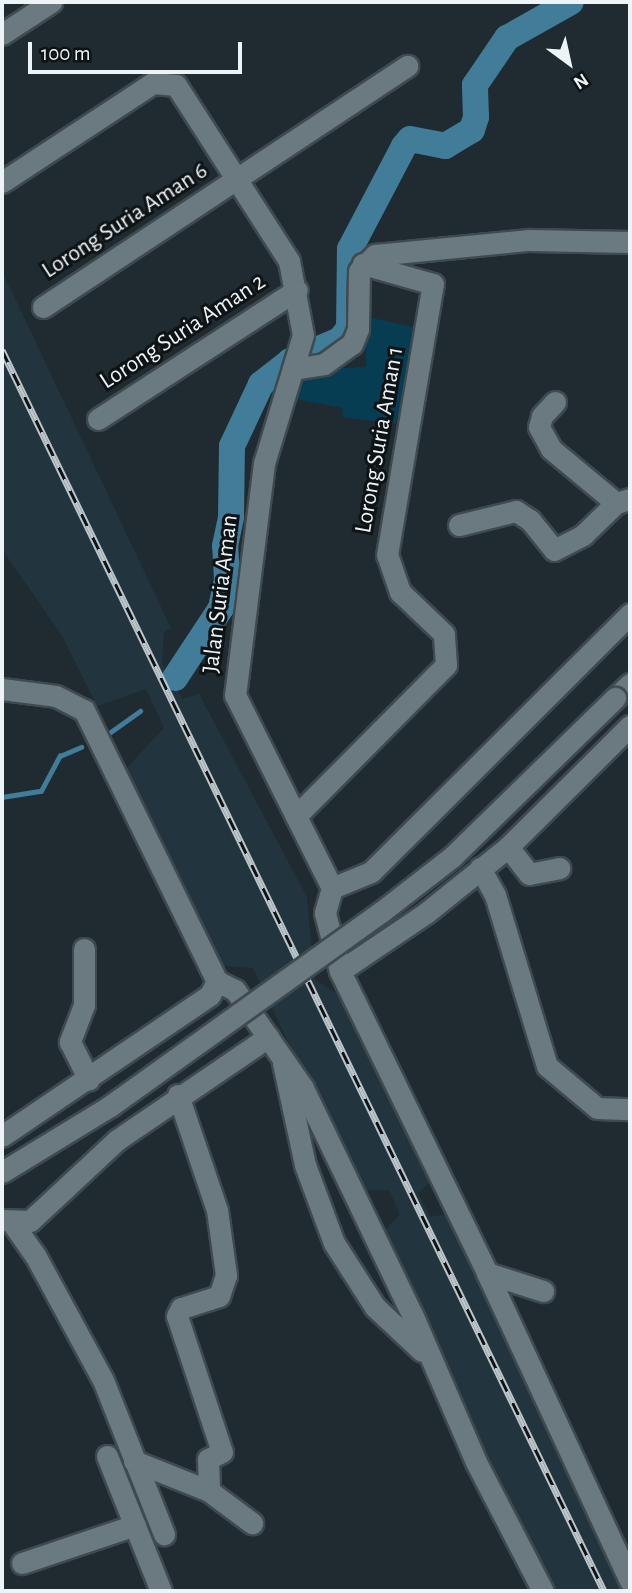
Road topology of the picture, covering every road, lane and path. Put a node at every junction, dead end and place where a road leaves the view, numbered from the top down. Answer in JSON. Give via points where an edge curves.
{"nodes":[{"id":1,"x":51,"y":2,"type":"edge"},
{"id":2,"x":2,"y":34,"type":"edge"},
{"id":3,"x":407,"y":66,"type":"dead end"},
{"id":4,"x":236,"y":179,"type":"junction"},
{"id":5,"x":2,"y":182,"type":"edge"},
{"id":6,"x":630,"y":242,"type":"edge"},
{"id":7,"x":363,"y":264,"type":"junction"},
{"id":8,"x":297,"y":290,"type":"junction"},
{"id":9,"x":43,"y":307,"type":"dead end"},
{"id":10,"x":293,"y":369,"type":"junction"},
{"id":11,"x":555,"y":401,"type":"dead end"},
{"id":12,"x":98,"y":419,"type":"dead end"},
{"id":13,"x":623,"y":501,"type":"edge"},
{"id":14,"x":459,"y":525,"type":"dead end"},
{"id":15,"x":630,"y":614,"type":"edge"},
{"id":16,"x":2,"y":689,"type":"edge"},
{"id":17,"x":623,"y":691,"type":"edge"},
{"id":18,"x":630,"y":726,"type":"edge"},
{"id":19,"x":296,"y":816,"type":"junction"},
{"id":20,"x":508,"y":847,"type":"junction"},
{"id":21,"x":480,"y":868,"type":"junction"},
{"id":22,"x":559,"y":868,"type":"dead end"},
{"id":23,"x":332,"y":888,"type":"junction"},
{"id":24,"x":84,"y":949,"type":"dead end"},
{"id":25,"x":340,"y":971,"type":"junction"},
{"id":26,"x":216,"y":981,"type":"junction"},
{"id":27,"x":268,"y":1037,"type":"junction"},
{"id":28,"x":283,"y":1061,"type":"junction"},
{"id":29,"x":89,"y":1080,"type":"junction"},
{"id":30,"x":178,"y":1096,"type":"junction"},
{"id":31,"x":630,"y":1109,"type":"edge"},
{"id":32,"x":2,"y":1136,"type":"edge"},
{"id":33,"x":2,"y":1172,"type":"edge"},
{"id":34,"x":7,"y":1222,"type":"edge"},
{"id":35,"x":487,"y":1273,"type":"junction"},
{"id":36,"x":543,"y":1291,"type":"dead end"},
{"id":37,"x":433,"y":1363,"type":"junction"},
{"id":38,"x":107,"y":1456,"type":"dead end"},
{"id":39,"x":134,"y":1461,"type":"junction"},
{"id":40,"x":209,"y":1491,"type":"junction"},
{"id":41,"x":251,"y":1523,"type":"dead end"},
{"id":42,"x":135,"y":1525,"type":"junction"},
{"id":43,"x":164,"y":1534,"type":"dead end"},
{"id":44,"x":22,"y":1563,"type":"dead end"},
{"id":45,"x":630,"y":1581,"type":"edge"},
{"id":46,"x":161,"y":1591,"type":"edge"},
{"id":47,"x":543,"y":1591,"type":"edge"}],
"edges":[{"from":1,"to":2,"type":"street"},
{"from":3,"to":4,"type":"street","name":"Lorong Suria Aman 6"},
{"from":4,"to":5,"type":"street","name":"Jalan Suria Aman","via":[[176,85],[153,83]]},
{"from":4,"to":8,"type":"street","name":"Jalan Suria Aman","via":[[289,261]]},
{"from":4,"to":9,"type":"street","name":"Lorong Suria Aman 6"},
{"from":6,"to":7,"type":"street","via":[[529,240],[375,255]]},
{"from":7,"to":10,"type":"street","via":[[358,329],[352,344],[324,364]]},
{"from":7,"to":19,"type":"street","name":"Lorong Suria Aman 1","via":[[433,284],[387,555],[400,592],[444,634],[446,665]]},
{"from":8,"to":10,"type":"street","name":"Jalan Suria Aman","via":[[303,335]]},
{"from":8,"to":12,"type":"street","name":"Lorong Suria Aman 2"},
{"from":10,"to":19,"type":"street","name":"Jalan Suria Aman","via":[[264,463],[235,695]]},
{"from":11,"to":13,"type":"street","via":[[539,427],[551,449]]},
{"from":13,"to":14,"type":"street","via":[[583,535],[554,550],[530,520],[516,511]]},
{"from":15,"to":23,"type":"street","via":[[371,872]]},
{"from":16,"to":26,"type":"street","via":[[56,696],[84,710]]},
{"from":17,"to":33,"type":"street","bridge":true,"via":[[462,848],[381,912],[110,1106]]},
{"from":18,"to":20,"type":"street"},
{"from":19,"to":23,"type":"street","name":"Jalan Suria Aman"},
{"from":20,"to":21,"type":"street"},
{"from":20,"to":22,"type":"street","via":[[529,874]]},
{"from":21,"to":25,"type":"street","via":[[426,913]]},
{"from":21,"to":31,"type":"street","via":[[495,895],[547,1066],[597,1108]]},
{"from":23,"to":25,"type":"street","via":[[325,913]]},
{"from":24,"to":29,"type":"street","via":[[84,1005],[70,1042]]},
{"from":25,"to":35,"type":"street"},
{"from":26,"to":27,"type":"street","via":[[235,990]]},
{"from":26,"to":29,"type":"street","via":[[210,995]]},
{"from":27,"to":28,"type":"street"},
{"from":27,"to":30,"type":"street"},
{"from":28,"to":37,"type":"street","via":[[303,1088]]},
{"from":28,"to":37,"type":"street","via":[[285,1090],[305,1165],[334,1243],[375,1307]]},
{"from":29,"to":32,"type":"street"},
{"from":30,"to":34,"type":"street","via":[[117,1140],[50,1206],[30,1220]]},
{"from":30,"to":40,"type":"street","via":[[217,1210],[226,1275],[219,1296],[181,1308],[177,1316],[222,1452],[208,1459]]},
{"from":34,"to":39,"type":"street","via":[[35,1255],[103,1380]]},
{"from":35,"to":36,"type":"street"},
{"from":35,"to":45,"type":"street"},
{"from":37,"to":47,"type":"street","via":[[476,1462]]},
{"from":38,"to":42,"type":"street"},
{"from":39,"to":40,"type":"street"},
{"from":39,"to":43,"type":"street"},
{"from":40,"to":41,"type":"street"},
{"from":42,"to":44,"type":"street"},
{"from":42,"to":46,"type":"street"}]}
